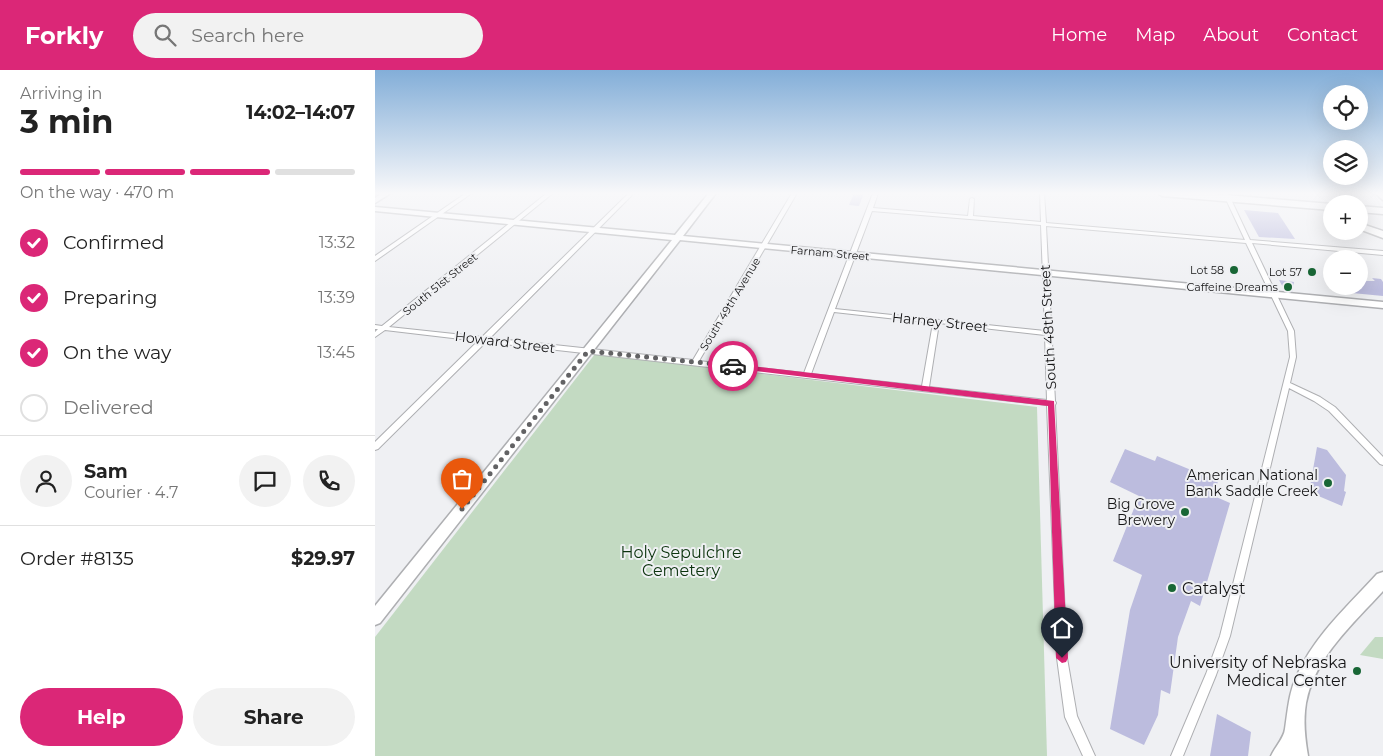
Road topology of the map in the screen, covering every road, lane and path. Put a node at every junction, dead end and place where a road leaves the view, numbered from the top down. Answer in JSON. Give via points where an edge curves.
{"nodes":[{"id":1,"x":425,"y":225,"type":"edge"},
{"id":2,"x":512,"y":225,"type":"edge"},
{"id":3,"x":550,"y":225,"type":"edge"},
{"id":4,"x":600,"y":225,"type":"edge"},
{"id":5,"x":688,"y":225,"type":"edge"},
{"id":6,"x":776,"y":225,"type":"edge"},
{"id":7,"x":863,"y":225,"type":"edge"},
{"id":8,"x":1043,"y":225,"type":"edge"},
{"id":9,"x":1055,"y":225,"type":"edge"},
{"id":10,"x":1241,"y":225,"type":"edge"},
{"id":11,"x":596,"y":229,"type":"junction"},
{"id":12,"x":1368,"y":229,"type":"edge"},
{"id":13,"x":1383,"y":235,"type":"edge"},
{"id":14,"x":679,"y":237,"type":"junction"},
{"id":15,"x":1250,"y":242,"type":"junction"},
{"id":16,"x":763,"y":247,"type":"junction"},
{"id":17,"x":1383,"y":254,"type":"edge"},
{"id":18,"x":852,"y":255,"type":"junction"},
{"id":19,"x":375,"y":260,"type":"edge"},
{"id":20,"x":1045,"y":272,"type":"junction"},
{"id":21,"x":1275,"y":297,"type":"junction"},
{"id":22,"x":1383,"y":305,"type":"edge"},
{"id":23,"x":831,"y":310,"type":"junction"},
{"id":24,"x":1383,"y":311,"type":"edge"},
{"id":25,"x":936,"y":321,"type":"junction"},
{"id":26,"x":375,"y":327,"type":"edge"},
{"id":27,"x":385,"y":328,"type":"junction"},
{"id":28,"x":1048,"y":333,"type":"junction"},
{"id":29,"x":375,"y":335,"type":"edge"},
{"id":30,"x":484,"y":340,"type":"junction"},
{"id":31,"x":588,"y":351,"type":"junction"},
{"id":32,"x":695,"y":362,"type":"junction"},
{"id":33,"x":807,"y":375,"type":"junction"},
{"id":34,"x":1286,"y":384,"type":"junction"},
{"id":35,"x":925,"y":389,"type":"junction"},
{"id":36,"x":1051,"y":403,"type":"junction"},
{"id":37,"x":375,"y":447,"type":"edge"},
{"id":38,"x":1383,"y":462,"type":"edge"},
{"id":39,"x":1383,"y":579,"type":"edge"},
{"id":40,"x":375,"y":618,"type":"edge"},
{"id":41,"x":1293,"y":735,"type":"junction"},
{"id":42,"x":1089,"y":756,"type":"edge"},
{"id":43,"x":1177,"y":756,"type":"edge"},
{"id":44,"x":1281,"y":756,"type":"edge"},
{"id":45,"x":1298,"y":756,"type":"edge"}],
"edges":[{"from":1,"to":19,"type":"street"},
{"from":2,"to":27,"type":"street","name":"South 51st Street"},
{"from":3,"to":11,"type":"main road","name":"Farnam Street"},
{"from":4,"to":11,"type":"street"},
{"from":5,"to":14,"type":"main road"},
{"from":6,"to":16,"type":"street","name":"South 49th Avenue"},
{"from":7,"to":18,"type":"street"},
{"from":8,"to":20,"type":"street","name":"South 48th Street"},
{"from":9,"to":15,"type":"street"},
{"from":10,"to":15,"type":"street"},
{"from":11,"to":14,"type":"main road","name":"Farnam Street"},
{"from":11,"to":30,"type":"street"},
{"from":12,"to":13,"type":"highway"},
{"from":14,"to":16,"type":"main road","name":"Farnam Street"},
{"from":14,"to":31,"type":"main road"},
{"from":15,"to":17,"type":"street"},
{"from":15,"to":21,"type":"street"},
{"from":16,"to":18,"type":"main road","name":"Farnam Street"},
{"from":16,"to":32,"type":"street","name":"South 49th Avenue"},
{"from":18,"to":20,"type":"main road","name":"Farnam Street"},
{"from":18,"to":23,"type":"street"},
{"from":20,"to":21,"type":"main road","name":"Farnam Street","via":[[1137,281],[1195,291]]},
{"from":20,"to":28,"type":"street","name":"South 48th Street"},
{"from":21,"to":22,"type":"main road","name":"Farnam Street"},
{"from":21,"to":24,"type":"main road","name":"Farnam Street"},
{"from":21,"to":34,"type":"street","via":[[1293,341],[1293,357]]},
{"from":23,"to":25,"type":"street","name":"Harney Street"},
{"from":23,"to":33,"type":"street"},
{"from":25,"to":28,"type":"street","name":"Harney Street"},
{"from":25,"to":35,"type":"street"},
{"from":26,"to":27,"type":"street","name":"Howard Street"},
{"from":27,"to":29,"type":"street","name":"South 51st Street"},
{"from":27,"to":30,"type":"street","name":"Howard Street"},
{"from":28,"to":36,"type":"street","name":"South 48th Street"},
{"from":30,"to":31,"type":"street","name":"Howard Street"},
{"from":30,"to":37,"type":"street"},
{"from":31,"to":32,"type":"street","name":"Howard Street"},
{"from":31,"to":40,"type":"main road"},
{"from":32,"to":33,"type":"street","name":"Howard Street"},
{"from":33,"to":35,"type":"street","name":"Howard Street"},
{"from":34,"to":38,"type":"street","via":[[1332,409]]},
{"from":34,"to":43,"type":"street","via":[[1225,636]]},
{"from":35,"to":36,"type":"street","name":"Howard Street"},
{"from":36,"to":42,"type":"street","name":"South 48th Street","via":[[1062,658],[1071,717]]},
{"from":39,"to":41,"type":"main road","via":[[1307,670]]},
{"from":41,"to":44,"type":"main road"},
{"from":41,"to":45,"type":"main road"}]}
